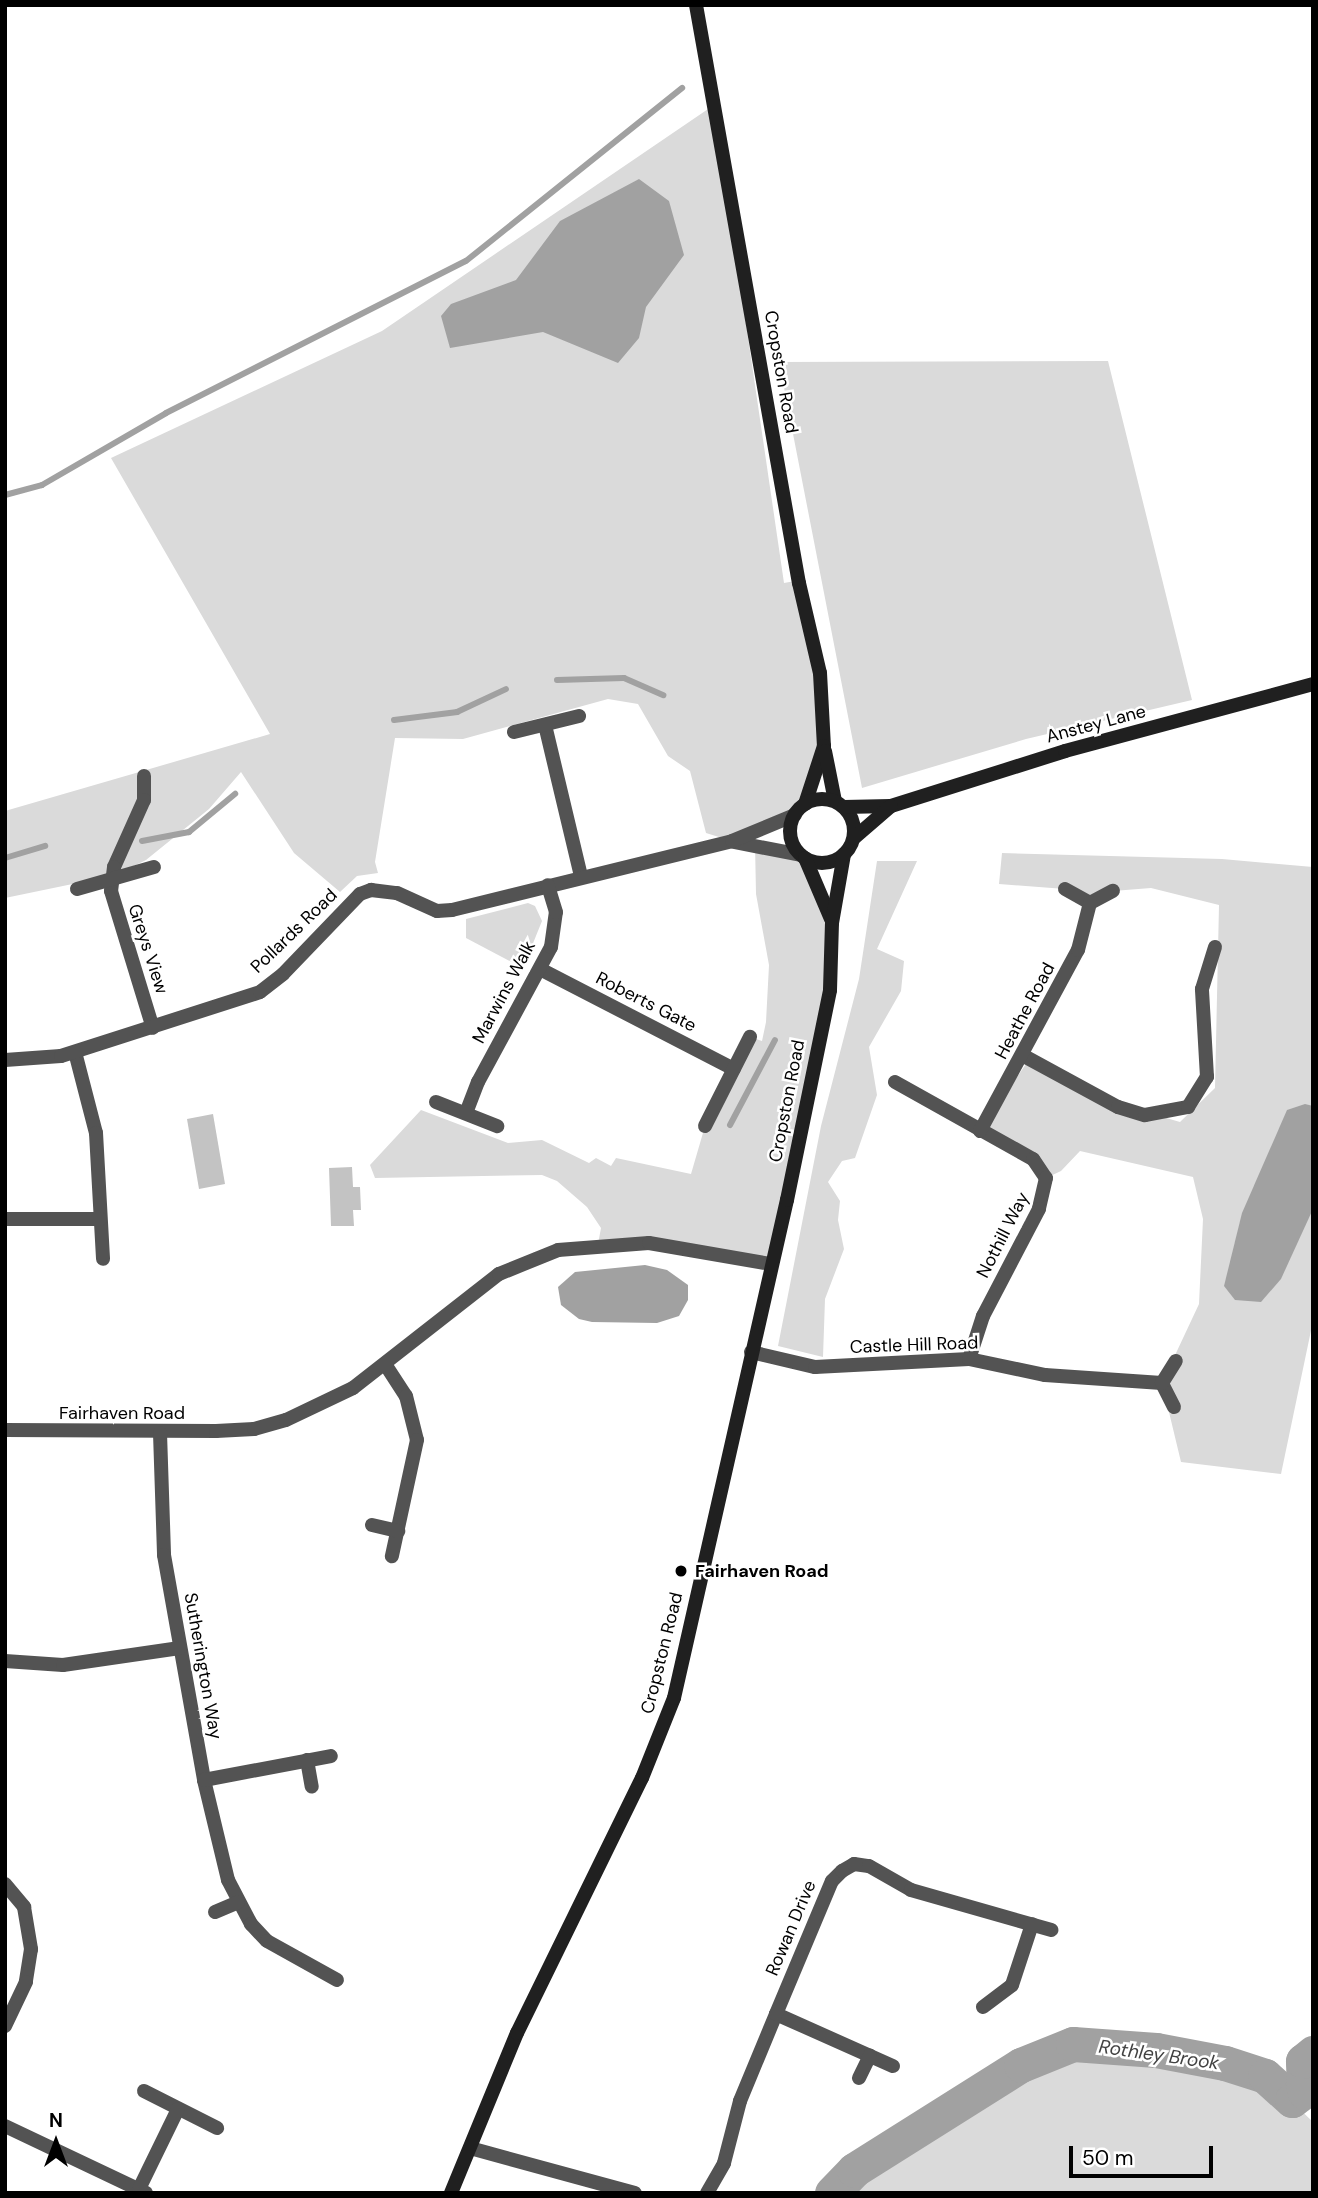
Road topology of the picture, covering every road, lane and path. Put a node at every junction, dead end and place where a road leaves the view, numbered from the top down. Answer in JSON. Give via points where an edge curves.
{"nodes":[{"id":1,"x":696,"y":5,"type":"edge"},
{"id":2,"x":1313,"y":684,"type":"edge"},
{"id":3,"x":579,"y":716,"type":"dead end"},
{"id":4,"x":545,"y":725,"type":"junction"},
{"id":5,"x":514,"y":732,"type":"dead end"},
{"id":6,"x":824,"y":746,"type":"junction"},
{"id":7,"x":144,"y":776,"type":"dead end"},
{"id":8,"x":840,"y":804,"type":"junction"},
{"id":9,"x":891,"y":806,"type":"junction"},
{"id":10,"x":800,"y":809,"type":"junction"},
{"id":11,"x":854,"y":838,"type":"junction"},
{"id":12,"x":732,"y":841,"type":"junction"},
{"id":13,"x":844,"y":854,"type":"junction"},
{"id":14,"x":803,"y":856,"type":"junction"},
{"id":15,"x":153,"y":867,"type":"dead end"},
{"id":16,"x":581,"y":876,"type":"junction"},
{"id":17,"x":111,"y":881,"type":"junction"},
{"id":18,"x":548,"y":885,"type":"junction"},
{"id":19,"x":76,"y":889,"type":"dead end"},
{"id":20,"x":1065,"y":889,"type":"dead end"},
{"id":21,"x":1113,"y":891,"type":"dead end"},
{"id":22,"x":1090,"y":903,"type":"junction"},
{"id":23,"x":832,"y":923,"type":"junction"},
{"id":24,"x":1215,"y":947,"type":"dead end"},
{"id":25,"x":540,"y":969,"type":"junction"},
{"id":26,"x":153,"y":1028,"type":"junction"},
{"id":27,"x":750,"y":1037,"type":"dead end"},
{"id":28,"x":75,"y":1052,"type":"junction"},
{"id":29,"x":1024,"y":1056,"type":"junction"},
{"id":30,"x":5,"y":1060,"type":"edge"},
{"id":31,"x":734,"y":1069,"type":"junction"},
{"id":32,"x":895,"y":1082,"type":"dead end"},
{"id":33,"x":436,"y":1102,"type":"dead end"},
{"id":34,"x":466,"y":1113,"type":"junction"},
{"id":35,"x":497,"y":1126,"type":"dead end"},
{"id":36,"x":705,"y":1126,"type":"dead end"},
{"id":37,"x":980,"y":1131,"type":"junction"},
{"id":38,"x":5,"y":1219,"type":"edge"},
{"id":39,"x":100,"y":1219,"type":"junction"},
{"id":40,"x":103,"y":1259,"type":"dead end"},
{"id":41,"x":771,"y":1264,"type":"junction"},
{"id":42,"x":751,"y":1352,"type":"junction"},
{"id":43,"x":969,"y":1359,"type":"junction"},
{"id":44,"x":1176,"y":1361,"type":"dead end"},
{"id":45,"x":385,"y":1364,"type":"junction"},
{"id":46,"x":1162,"y":1383,"type":"junction"},
{"id":47,"x":1174,"y":1407,"type":"dead end"},
{"id":48,"x":5,"y":1430,"type":"edge"},
{"id":49,"x":160,"y":1433,"type":"junction"},
{"id":50,"x":372,"y":1525,"type":"dead end"},
{"id":51,"x":398,"y":1531,"type":"junction"},
{"id":52,"x":392,"y":1556,"type":"dead end"},
{"id":53,"x":180,"y":1648,"type":"junction"},
{"id":54,"x":5,"y":1661,"type":"edge"},
{"id":55,"x":331,"y":1756,"type":"dead end"},
{"id":56,"x":307,"y":1760,"type":"junction"},
{"id":57,"x":204,"y":1780,"type":"junction"},
{"id":58,"x":312,"y":1787,"type":"dead end"},
{"id":59,"x":5,"y":1884,"type":"edge"},
{"id":60,"x":238,"y":1902,"type":"junction"},
{"id":61,"x":215,"y":1912,"type":"dead end"},
{"id":62,"x":1032,"y":1924,"type":"junction"},
{"id":63,"x":1051,"y":1930,"type":"dead end"},
{"id":64,"x":337,"y":1980,"type":"dead end"},
{"id":65,"x":983,"y":2007,"type":"dead end"},
{"id":66,"x":776,"y":2014,"type":"junction"},
{"id":67,"x":5,"y":2026,"type":"edge"},
{"id":68,"x":870,"y":2055,"type":"junction"},
{"id":69,"x":893,"y":2066,"type":"dead end"},
{"id":70,"x":859,"y":2078,"type":"dead end"},
{"id":71,"x":144,"y":2091,"type":"dead end"},
{"id":72,"x":178,"y":2109,"type":"junction"},
{"id":73,"x":5,"y":2126,"type":"edge"},
{"id":74,"x":217,"y":2127,"type":"dead end"},
{"id":75,"x":470,"y":2148,"type":"junction"},
{"id":76,"x":142,"y":2191,"type":"edge"},
{"id":77,"x":451,"y":2193,"type":"edge"},
{"id":78,"x":635,"y":2193,"type":"edge"},
{"id":79,"x":707,"y":2193,"type":"edge"}],
"edges":[{"from":1,"to":6,"type":"street","name":"Cropston Road","via":[[799,583],[820,673]]},
{"from":2,"to":9,"type":"street","name":"Anstey Lane","via":[[1065,751]]},
{"from":3,"to":4,"type":"street"},
{"from":4,"to":5,"type":"street"},
{"from":4,"to":16,"type":"street"},
{"from":6,"to":8,"type":"street","name":"Cropston Road"},
{"from":6,"to":10,"type":"street","name":"Cropston Road"},
{"from":7,"to":17,"type":"street","via":[[144,800]]},
{"from":8,"to":9,"type":"street","name":"Anstey Lane"},
{"from":8,"to":10,"type":"street"},
{"from":8,"to":11,"type":"street","name":"Cropston Road","via":[[854,826]]},
{"from":9,"to":11,"type":"street","name":"Anstey Lane"},
{"from":10,"to":12,"type":"street","name":"Pollards Road"},
{"from":10,"to":14,"type":"street","name":"Cropston Road","via":[[791,836]]},
{"from":11,"to":13,"type":"street","name":"Cropston Road"},
{"from":12,"to":14,"type":"street","name":"Pollards Road"},
{"from":12,"to":16,"type":"street","name":"Pollards Road"},
{"from":13,"to":14,"type":"street","via":[[825,863]]},
{"from":13,"to":23,"type":"street","name":"Cropston Road"},
{"from":14,"to":23,"type":"street","name":"Cropston Road"},
{"from":15,"to":17,"type":"street"},
{"from":16,"to":18,"type":"street","name":"Pollards Road"},
{"from":17,"to":19,"type":"street"},
{"from":17,"to":26,"type":"street","name":"Greys View","via":[[116,916]]},
{"from":18,"to":25,"type":"street","name":"Marwins Walk","via":[[556,929]]},
{"from":18,"to":26,"type":"street","name":"Pollards Road","via":[[437,911],[397,893],[371,890],[360,894],[260,992]]},
{"from":20,"to":22,"type":"street"},
{"from":21,"to":22,"type":"street"},
{"from":22,"to":29,"type":"street","name":"Heathe Road","via":[[1078,950]]},
{"from":23,"to":41,"type":"street","name":"Cropston Road","via":[[830,990]]},
{"from":24,"to":29,"type":"street","via":[[1202,989],[1207,1077],[1197,1098],[1173,1113],[1145,1115],[1093,1094]]},
{"from":25,"to":31,"type":"street","name":"Roberts Gate"},
{"from":25,"to":34,"type":"street","name":"Marwins Walk"},
{"from":26,"to":28,"type":"street","name":"Pollards Road"},
{"from":27,"to":31,"type":"street"},
{"from":28,"to":30,"type":"street","name":"Pollards Road","via":[[40,1061]]},
{"from":28,"to":39,"type":"street","via":[[96,1133]]},
{"from":29,"to":37,"type":"street","name":"Heathe Road"},
{"from":31,"to":36,"type":"street"},
{"from":32,"to":37,"type":"street","name":"Nothill Way"},
{"from":33,"to":34,"type":"street"},
{"from":34,"to":35,"type":"street"},
{"from":37,"to":43,"type":"street","name":"Nothill Way","via":[[1033,1159],[1046,1178],[1046,1192],[983,1316]]},
{"from":38,"to":39,"type":"street"},
{"from":39,"to":40,"type":"street"},
{"from":41,"to":42,"type":"street","name":"Cropston Road"},
{"from":41,"to":45,"type":"street","name":"Fairhaven Road","via":[[649,1243],[558,1250],[473,1290]]},
{"from":42,"to":43,"type":"street","name":"Castle Hill Road","via":[[815,1367]]},
{"from":42,"to":75,"type":"street","name":"Cropston Road","via":[[674,1699],[642,1778],[517,2033]]},
{"from":43,"to":46,"type":"street","name":"Castle Hill Road","via":[[1045,1375]]},
{"from":44,"to":46,"type":"street"},
{"from":45,"to":49,"type":"street","name":"Fairhaven Road","via":[[353,1388],[286,1420],[254,1429]]},
{"from":45,"to":51,"type":"street","via":[[406,1395],[417,1440]]},
{"from":46,"to":47,"type":"street"},
{"from":48,"to":49,"type":"street","name":"Fairhaven Road"},
{"from":49,"to":53,"type":"street","name":"Sutherington Way","via":[[164,1555]]},
{"from":50,"to":51,"type":"street"},
{"from":51,"to":52,"type":"street"},
{"from":53,"to":54,"type":"street","via":[[63,1665]]},
{"from":53,"to":57,"type":"street","name":"Sutherington Way"},
{"from":55,"to":56,"type":"street"},
{"from":56,"to":57,"type":"street"},
{"from":56,"to":58,"type":"street"},
{"from":57,"to":60,"type":"street","name":"Sutherington Way","via":[[221,1857]]},
{"from":59,"to":67,"type":"street","via":[[24,1907],[31,1949],[26,1982]]},
{"from":60,"to":61,"type":"street"},
{"from":60,"to":64,"type":"street","name":"Sutherington Way","via":[[267,1941]]},
{"from":62,"to":63,"type":"street","name":"Rowan Drive"},
{"from":62,"to":65,"type":"street","via":[[1012,1985]]},
{"from":62,"to":66,"type":"street","name":"Rowan Drive","via":[[911,1890],[869,1866],[854,1864],[832,1881]]},
{"from":66,"to":68,"type":"street"},
{"from":66,"to":79,"type":"street","name":"Rowan Drive","via":[[740,2101],[724,2163]]},
{"from":68,"to":69,"type":"street"},
{"from":68,"to":70,"type":"street"},
{"from":71,"to":72,"type":"street"},
{"from":72,"to":74,"type":"street"},
{"from":72,"to":76,"type":"street"},
{"from":73,"to":76,"type":"street"},
{"from":75,"to":77,"type":"street","name":"Cropston Road"},
{"from":75,"to":78,"type":"street"}]}
